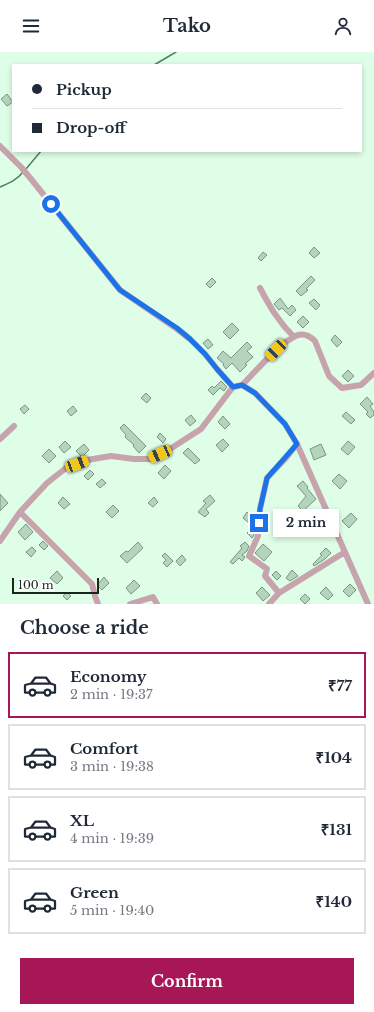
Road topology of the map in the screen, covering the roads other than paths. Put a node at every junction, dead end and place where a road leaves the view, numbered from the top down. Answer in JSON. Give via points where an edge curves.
{"nodes":[{"id":1,"x":0,"y":146,"type":"edge"},
{"id":2,"x":260,"y":288,"type":"dead end"},
{"id":3,"x":294,"y":337,"type":"junction"},
{"id":4,"x":374,"y":373,"type":"edge"},
{"id":5,"x":242,"y":385,"type":"junction"},
{"id":6,"x":233,"y":387,"type":"junction"},
{"id":7,"x":14,"y":426,"type":"dead end"},
{"id":8,"x":0,"y":439,"type":"edge"},
{"id":9,"x":297,"y":444,"type":"junction"},
{"id":10,"x":20,"y":512,"type":"junction"},
{"id":11,"x":0,"y":541,"type":"edge"},
{"id":12,"x":345,"y":552,"type":"junction"},
{"id":13,"x":279,"y":593,"type":"junction"},
{"id":14,"x":98,"y":604,"type":"edge"},
{"id":15,"x":130,"y":604,"type":"edge"},
{"id":16,"x":158,"y":604,"type":"edge"},
{"id":17,"x":269,"y":604,"type":"edge"},
{"id":18,"x":368,"y":604,"type":"edge"}],
"edges":[{"from":1,"to":6,"type":"street","via":[[21,167],[120,290],[190,339]]},
{"from":2,"to":3,"type":"street","via":[[275,315]]},
{"from":3,"to":4,"type":"street","via":[[308,335],[315,340],[329,376],[342,388],[361,385]]},
{"from":3,"to":5,"type":"street","via":[[276,350]]},
{"from":5,"to":6,"type":"street"},
{"from":5,"to":9,"type":"street","via":[[255,393],[285,424]]},
{"from":6,"to":10,"type":"street","via":[[201,429],[170,449],[150,458],[111,456],[87,460],[66,468],[47,483]]},
{"from":7,"to":8,"type":"street"},
{"from":9,"to":12,"type":"street"},
{"from":9,"to":13,"type":"street","via":[[267,478],[260,509],[258,536],[249,556],[267,569],[265,576]]},
{"from":10,"to":11,"type":"street"},
{"from":10,"to":14,"type":"street","via":[[92,584]]},
{"from":12,"to":13,"type":"street"},
{"from":12,"to":18,"type":"street"},
{"from":13,"to":17,"type":"street"},
{"from":15,"to":16,"type":"street","via":[[153,597]]}]}
